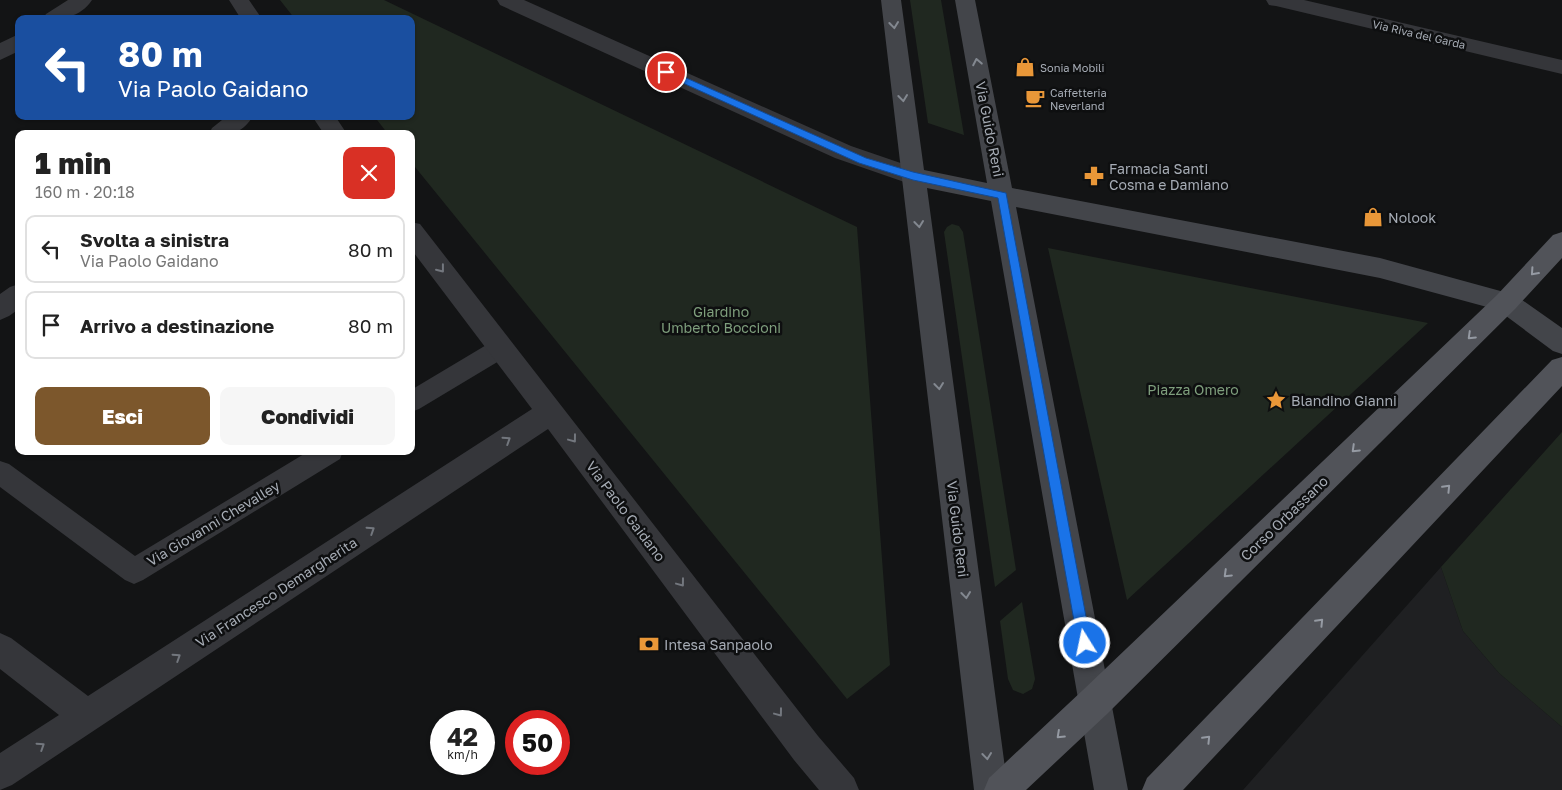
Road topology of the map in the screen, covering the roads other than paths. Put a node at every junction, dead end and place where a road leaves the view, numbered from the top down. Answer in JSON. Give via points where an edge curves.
{"nodes":[{"id":1,"x":82,"y":0,"type":"edge"},
{"id":2,"x":239,"y":0,"type":"edge"},
{"id":3,"x":507,"y":0,"type":"edge"},
{"id":4,"x":891,"y":0,"type":"edge"},
{"id":5,"x":965,"y":0,"type":"edge"},
{"id":6,"x":1276,"y":0,"type":"edge"},
{"id":7,"x":59,"y":15,"type":"edge"},
{"id":8,"x":249,"y":15,"type":"edge"},
{"id":9,"x":15,"y":44,"type":"edge"},
{"id":10,"x":0,"y":53,"type":"edge"},
{"id":11,"x":1562,"y":67,"type":"edge"},
{"id":12,"x":237,"y":120,"type":"edge"},
{"id":13,"x":225,"y":130,"type":"edge"},
{"id":14,"x":913,"y":176,"type":"junction"},
{"id":15,"x":1002,"y":196,"type":"junction"},
{"id":16,"x":415,"y":236,"type":"edge"},
{"id":17,"x":1562,"y":242,"type":"edge"},
{"id":18,"x":15,"y":297,"type":"edge"},
{"id":19,"x":1506,"y":302,"type":"junction"},
{"id":20,"x":0,"y":309,"type":"edge"},
{"id":21,"x":1562,"y":343,"type":"edge"},
{"id":22,"x":501,"y":348,"type":"junction"},
{"id":23,"x":1562,"y":368,"type":"edge"},
{"id":24,"x":415,"y":400,"type":"edge"},
{"id":25,"x":552,"y":412,"type":"junction"},
{"id":26,"x":324,"y":455,"type":"edge"},
{"id":27,"x":0,"y":472,"type":"edge"},
{"id":28,"x":0,"y":649,"type":"edge"},
{"id":29,"x":1095,"y":702,"type":"junction"},
{"id":30,"x":87,"y":716,"type":"junction"},
{"id":31,"x":0,"y":773,"type":"edge"},
{"id":32,"x":842,"y":790,"type":"edge"},
{"id":33,"x":991,"y":790,"type":"edge"},
{"id":34,"x":1001,"y":790,"type":"edge"},
{"id":35,"x":1111,"y":790,"type":"edge"},
{"id":36,"x":1159,"y":790,"type":"edge"}],
"edges":[{"from":1,"to":7,"type":"street"},
{"from":2,"to":8,"type":"street"},
{"from":3,"to":14,"type":"street","via":[[843,152]]},
{"from":4,"to":14,"type":"main road","name":"Via Guido Reni","one_way":true},
{"from":15,"to":5,"type":"main road","name":"Via Guido Reni","one_way":true},
{"from":6,"to":11,"type":"street","name":"Via Riva del Garda"},
{"from":9,"to":10,"type":"street"},
{"from":12,"to":13,"type":"street"},
{"from":14,"to":15,"type":"main road"},
{"from":14,"to":33,"type":"main road","name":"Via Guido Reni","one_way":true},
{"from":15,"to":19,"type":"main road","via":[[1380,268]]},
{"from":15,"to":29,"type":"main road","name":"Via Guido Reni"},
{"from":16,"to":22,"type":"street","name":"Via Paolo Gaidano","one_way":true},
{"from":17,"to":19,"type":"main road","name":"Corso Orbassano","one_way":true},
{"from":18,"to":20,"type":"street"},
{"from":19,"to":21,"type":"main road"},
{"from":19,"to":29,"type":"main road","name":"Corso Orbassano","one_way":true},
{"from":22,"to":24,"type":"lane"},
{"from":22,"to":25,"type":"street","name":"Via Paolo Gaidano"},
{"from":36,"to":23,"type":"main road","one_way":true},
{"from":30,"to":25,"type":"street","name":"Via Francesco Demargherita","one_way":true},
{"from":25,"to":32,"type":"street","name":"Via Paolo Gaidano","one_way":true,"via":[[806,748]]},
{"from":26,"to":27,"type":"lane","name":"Via Giovanni Chevalley","via":[[134,571]]},
{"from":28,"to":30,"type":"street"},
{"from":29,"to":34,"type":"main road","name":"Corso Orbassano","one_way":true},
{"from":29,"to":35,"type":"main road","name":"Via Guido Reni"},
{"from":31,"to":30,"type":"street","name":"Via Francesco Demargherita","one_way":true}]}
